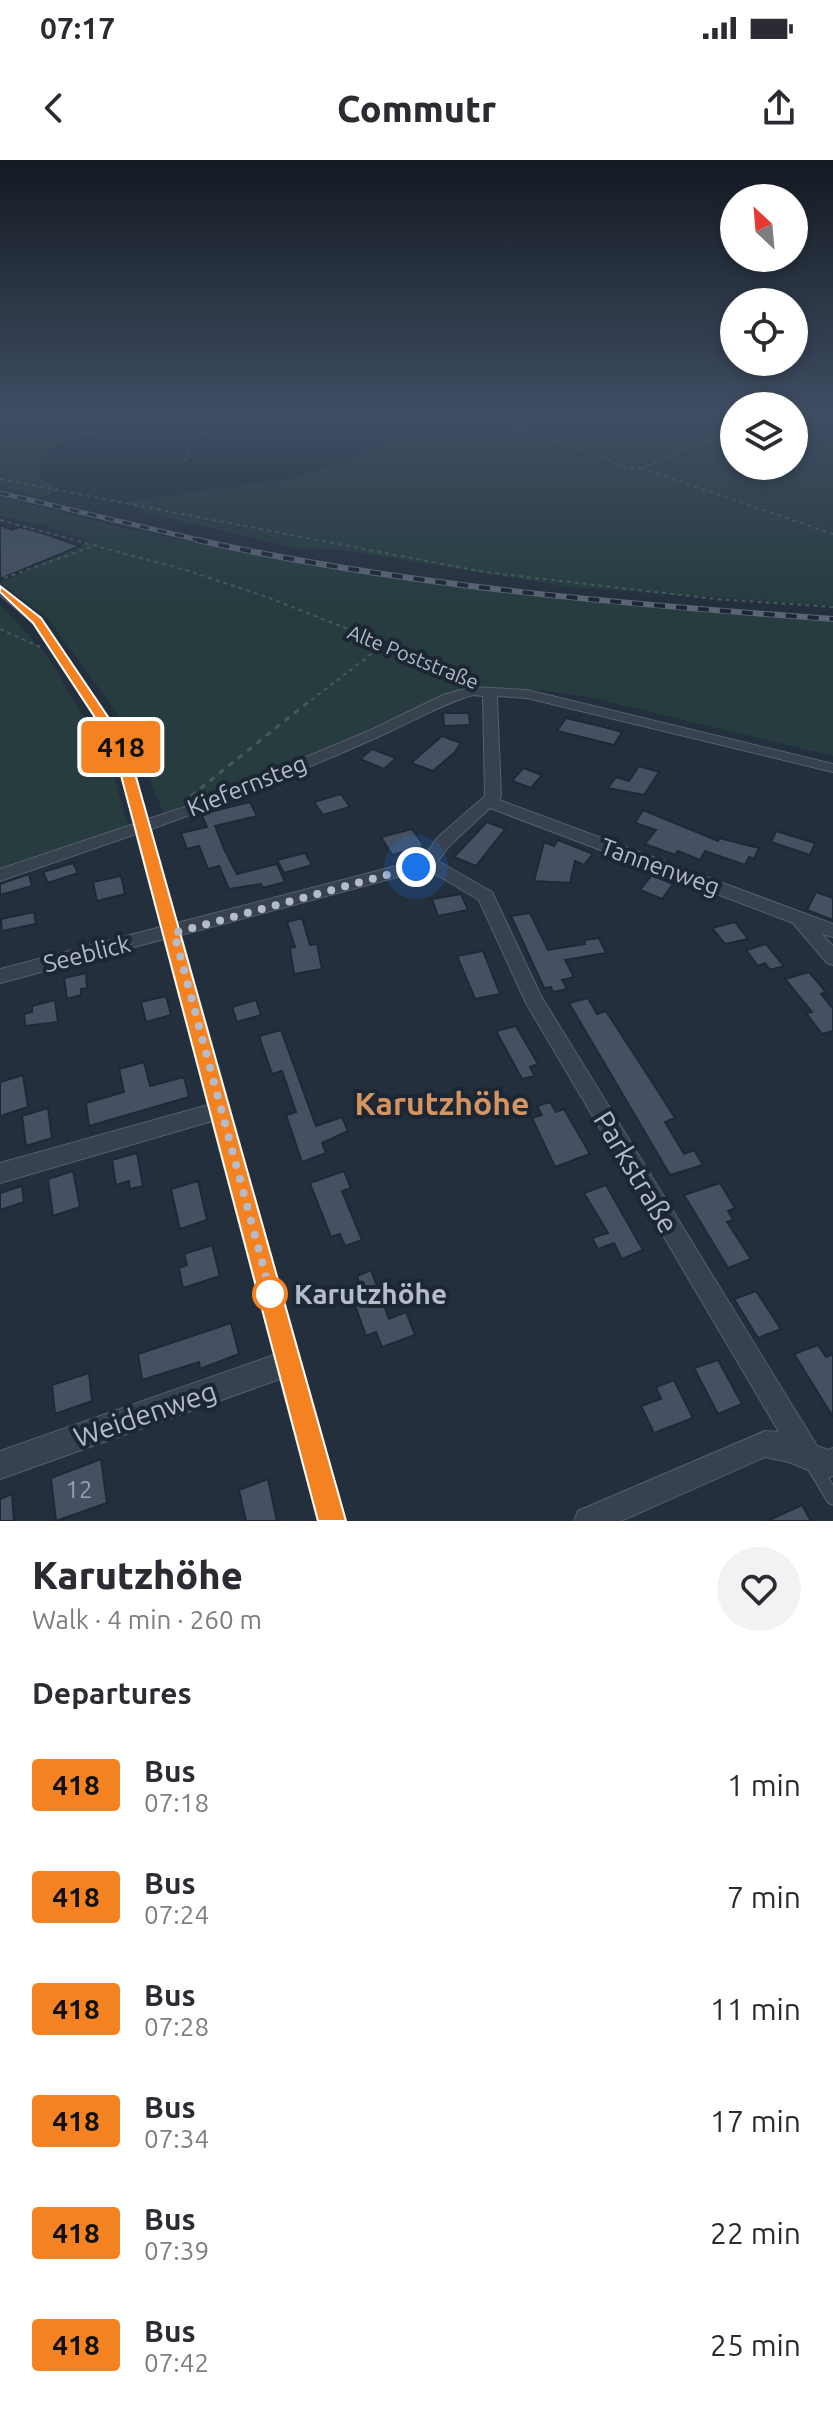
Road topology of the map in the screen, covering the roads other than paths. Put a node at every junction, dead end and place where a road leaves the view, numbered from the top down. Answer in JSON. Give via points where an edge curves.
{"nodes":[{"id":1,"x":3,"y":595,"type":"edge"},
{"id":2,"x":490,"y":690,"type":"junction"},
{"id":3,"x":833,"y":768,"type":"edge"},
{"id":4,"x":487,"y":801,"type":"junction"},
{"id":5,"x":153,"y":823,"type":"junction"},
{"id":6,"x":429,"y":863,"type":"junction"},
{"id":7,"x":0,"y":875,"type":"edge"},
{"id":8,"x":801,"y":919,"type":"junction"},
{"id":9,"x":833,"y":931,"type":"edge"},
{"id":10,"x":174,"y":933,"type":"junction"},
{"id":11,"x":833,"y":958,"type":"edge"},
{"id":12,"x":0,"y":976,"type":"edge"},
{"id":13,"x":220,"y":1110,"type":"junction"},
{"id":14,"x":0,"y":1173,"type":"edge"},
{"id":15,"x":289,"y":1363,"type":"junction"},
{"id":16,"x":821,"y":1460,"type":"edge"},
{"id":17,"x":0,"y":1465,"type":"edge"},
{"id":18,"x":833,"y":1498,"type":"edge"},
{"id":19,"x":332,"y":1521,"type":"edge"},
{"id":20,"x":588,"y":1521,"type":"edge"}],
"edges":[{"from":1,"to":5,"type":"street","via":[[37,621],[120,745]]},
{"from":2,"to":3,"type":"street","name":"Alte Poststraße","via":[[527,694]]},
{"from":2,"to":4,"type":"street","via":[[495,789]]},
{"from":2,"to":5,"type":"street","name":"Kiefernsteg","via":[[448,698]]},
{"from":4,"to":6,"type":"street","via":[[443,842]]},
{"from":4,"to":8,"type":"street","name":"Tannenweg"},
{"from":5,"to":7,"type":"street","name":"Kiefernsteg"},
{"from":5,"to":10,"type":"street"},
{"from":6,"to":10,"type":"street","name":"Seeblick"},
{"from":6,"to":16,"type":"street","name":"Parkstraße","via":[[486,896],[533,998]]},
{"from":8,"to":9,"type":"street","name":"Tannenweg"},
{"from":8,"to":11,"type":"street"},
{"from":10,"to":12,"type":"street","name":"Seeblick"},
{"from":10,"to":13,"type":"street"},
{"from":13,"to":14,"type":"street"},
{"from":13,"to":15,"type":"street"},
{"from":15,"to":17,"type":"street","name":"Weidenweg"},
{"from":15,"to":19,"type":"street"},
{"from":16,"to":18,"type":"lane","name":"Parkstraße"},
{"from":16,"to":20,"type":"street","via":[[780,1444],[765,1444]]}]}
